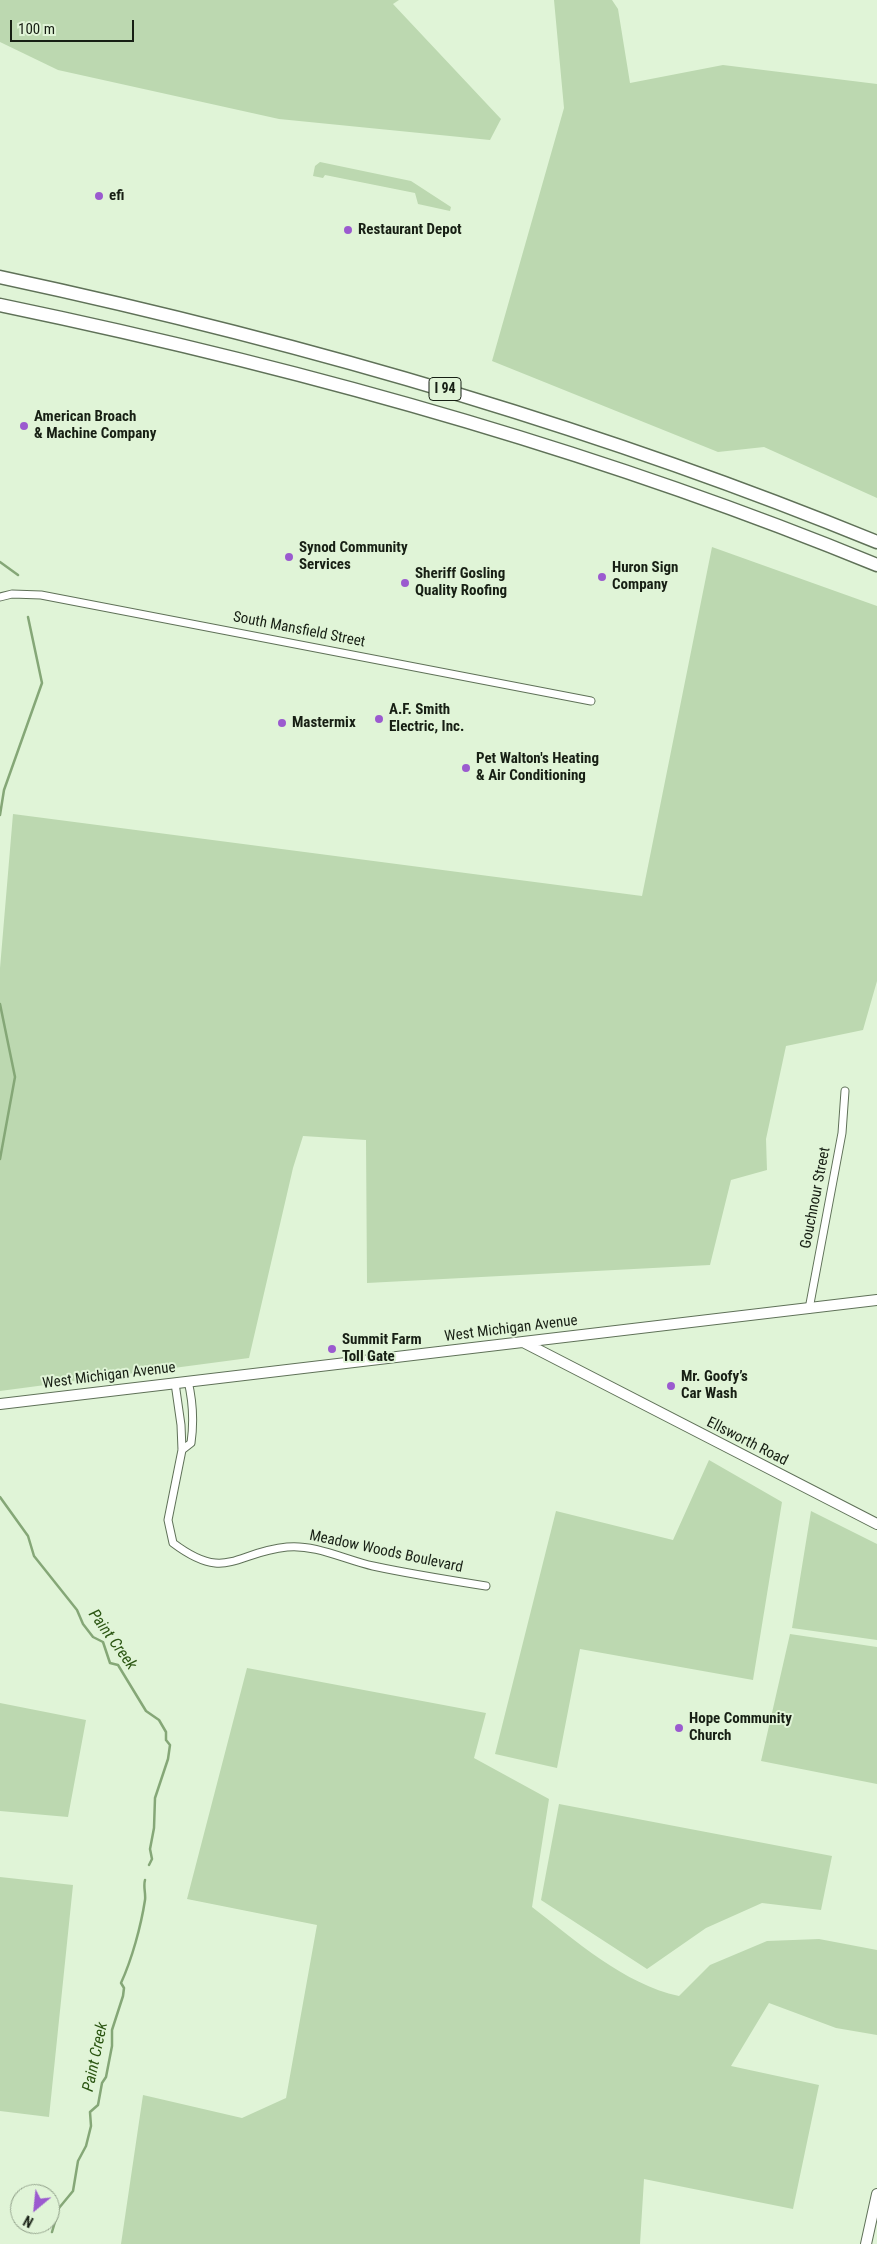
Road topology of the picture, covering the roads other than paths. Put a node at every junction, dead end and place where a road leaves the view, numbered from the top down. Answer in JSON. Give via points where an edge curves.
{"nodes":[{"id":1,"x":0,"y":277,"type":"edge"},
{"id":2,"x":0,"y":305,"type":"edge"},
{"id":3,"x":877,"y":542,"type":"edge"},
{"id":4,"x":877,"y":565,"type":"edge"},
{"id":5,"x":0,"y":597,"type":"edge"},
{"id":6,"x":591,"y":701,"type":"dead end"},
{"id":7,"x":845,"y":1091,"type":"dead end"},
{"id":8,"x":877,"y":1300,"type":"edge"},
{"id":9,"x":809,"y":1308,"type":"junction"},
{"id":10,"x":525,"y":1343,"type":"junction"},
{"id":11,"x":188,"y":1381,"type":"junction"},
{"id":12,"x":175,"y":1383,"type":"junction"},
{"id":13,"x":0,"y":1404,"type":"edge"},
{"id":14,"x":182,"y":1450,"type":"junction"},
{"id":15,"x":877,"y":1524,"type":"edge"},
{"id":16,"x":486,"y":1586,"type":"dead end"},
{"id":17,"x":877,"y":2194,"type":"edge"},
{"id":18,"x":866,"y":2244,"type":"edge"}],
"edges":[{"from":1,"to":3,"type":"highway","number":"I 94","via":[[255,336],[413,379],[627,449],[802,511]]},
{"from":2,"to":4,"type":"highway","number":"I 94","via":[[180,344],[450,416],[701,497]]},
{"from":5,"to":6,"type":"street","name":"South Mansfield Street","via":[[41,595]]},
{"from":7,"to":9,"type":"street","name":"Gouchnour Street","via":[[842,1133]]},
{"from":8,"to":9,"type":"main road","name":"West Michigan Avenue"},
{"from":9,"to":10,"type":"main road","name":"West Michigan Avenue"},
{"from":10,"to":11,"type":"main road","name":"West Michigan Avenue"},
{"from":10,"to":15,"type":"main road","name":"Ellsworth Road"},
{"from":11,"to":12,"type":"main road","name":"West Michigan Avenue"},
{"from":11,"to":14,"type":"street","name":"Meadow Woods Boulevard","via":[[193,1424],[190,1443]]},
{"from":12,"to":13,"type":"main road","name":"West Michigan Avenue"},
{"from":12,"to":14,"type":"street","name":"Meadow Woods Boulevard"},
{"from":14,"to":16,"type":"street","name":"Meadow Woods Boulevard","via":[[168,1520],[173,1543],[192,1557],[212,1563],[232,1562],[288,1546],[313,1549],[374,1566]]},
{"from":17,"to":18,"type":"main road"}]}
